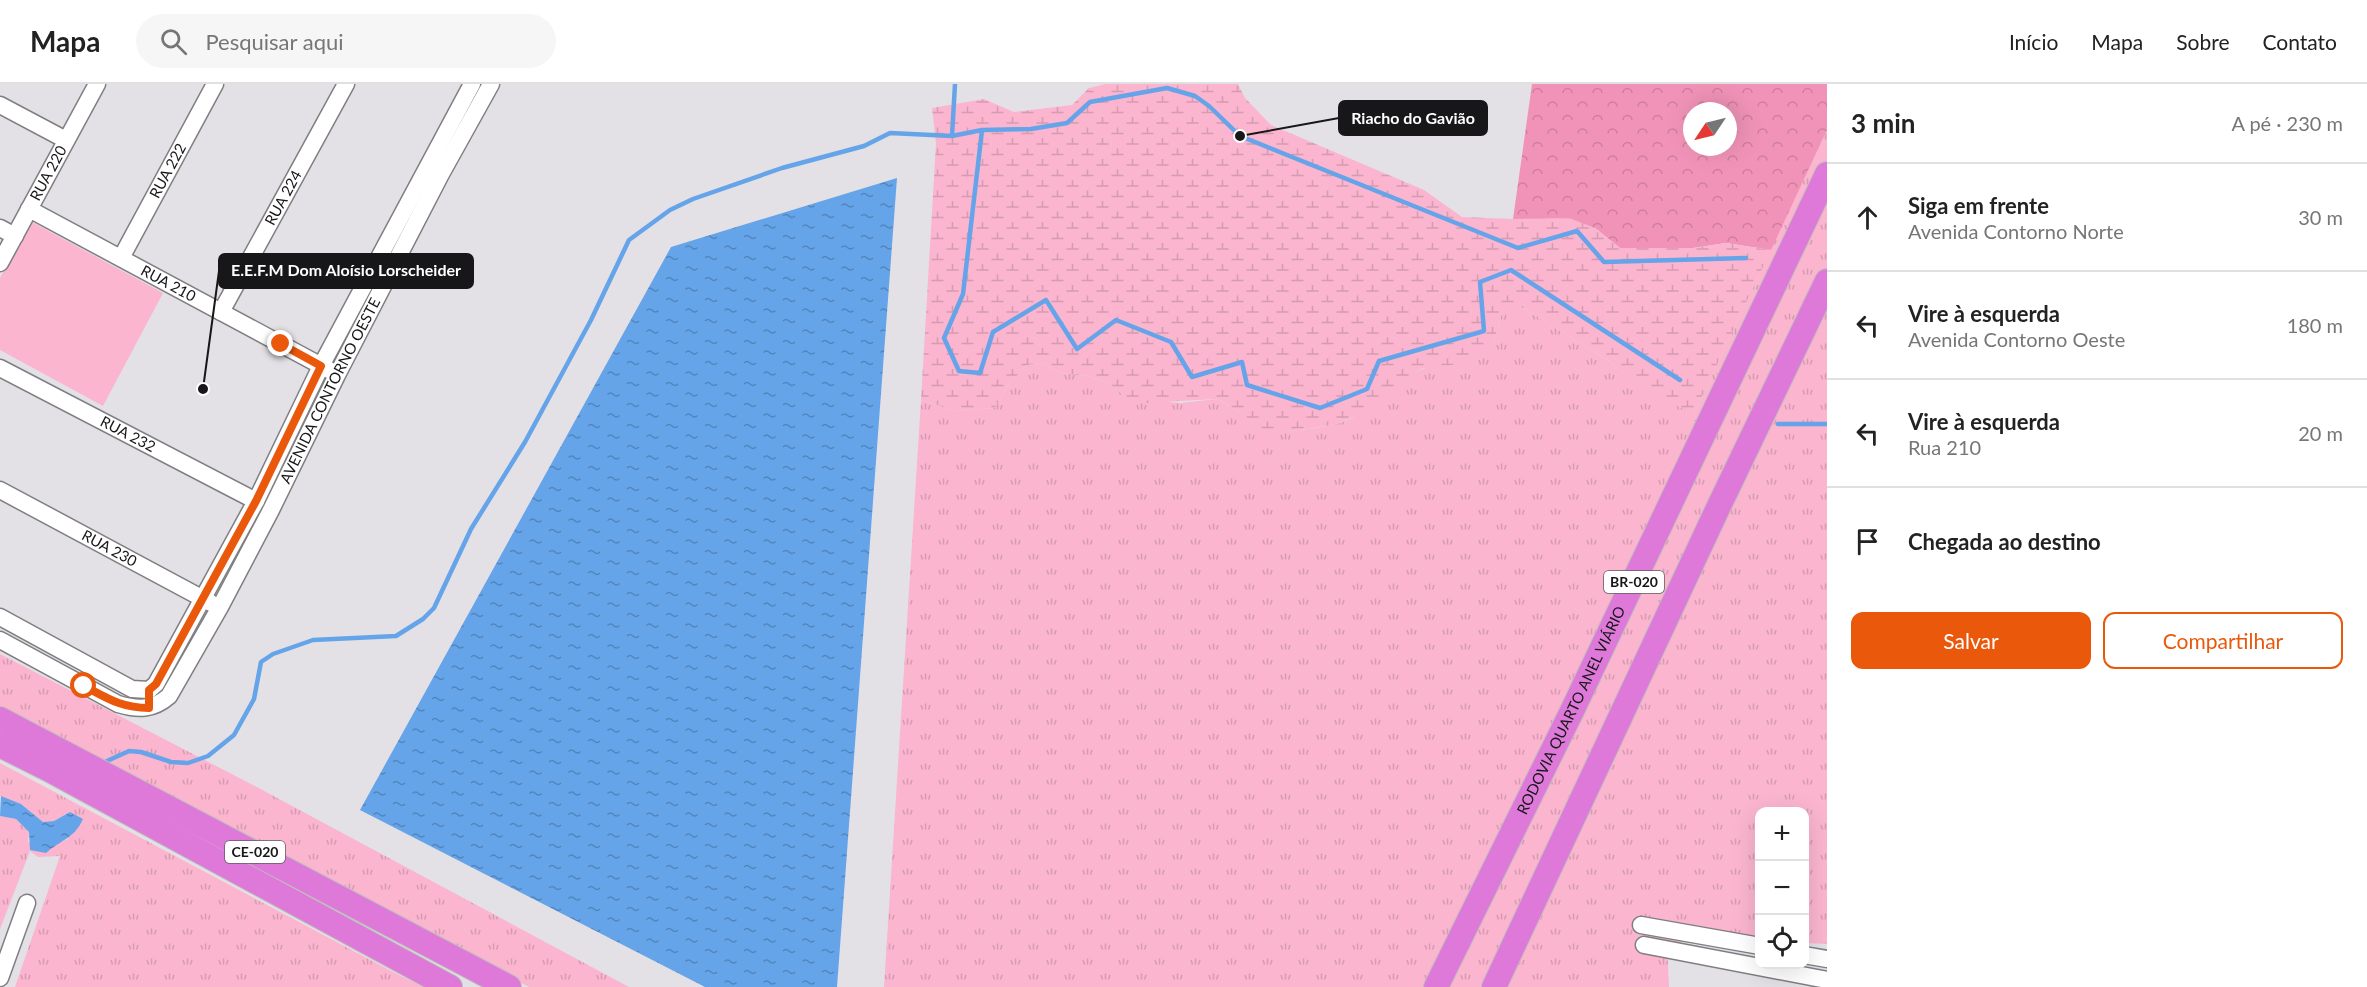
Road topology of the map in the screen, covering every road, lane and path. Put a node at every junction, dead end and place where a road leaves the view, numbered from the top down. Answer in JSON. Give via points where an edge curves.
{"nodes":[{"id":1,"x":97,"y":84,"type":"edge"},
{"id":2,"x":215,"y":84,"type":"edge"},
{"id":3,"x":346,"y":84,"type":"edge"},
{"id":4,"x":472,"y":84,"type":"edge"},
{"id":5,"x":491,"y":84,"type":"edge"},
{"id":6,"x":0,"y":105,"type":"edge"},
{"id":7,"x":66,"y":140,"type":"junction"},
{"id":8,"x":1827,"y":174,"type":"edge"},
{"id":9,"x":29,"y":208,"type":"junction"},
{"id":10,"x":7,"y":232,"type":"edge"},
{"id":11,"x":121,"y":258,"type":"junction"},
{"id":12,"x":0,"y":263,"type":"edge"},
{"id":13,"x":1827,"y":281,"type":"edge"},
{"id":14,"x":221,"y":312,"type":"junction"},
{"id":15,"x":321,"y":366,"type":"junction"},
{"id":16,"x":0,"y":368,"type":"edge"},
{"id":17,"x":337,"y":375,"type":"junction"},
{"id":18,"x":0,"y":490,"type":"edge"},
{"id":19,"x":256,"y":501,"type":"junction"},
{"id":20,"x":203,"y":598,"type":"junction"},
{"id":21,"x":220,"y":607,"type":"junction"},
{"id":22,"x":0,"y":617,"type":"edge"},
{"id":23,"x":0,"y":640,"type":"edge"},
{"id":24,"x":149,"y":690,"type":"junction"},
{"id":25,"x":149,"y":708,"type":"junction"},
{"id":26,"x":0,"y":719,"type":"edge"},
{"id":27,"x":0,"y":745,"type":"edge"},
{"id":28,"x":27,"y":903,"type":"dead end"},
{"id":29,"x":1641,"y":925,"type":"dead end"},
{"id":30,"x":1644,"y":945,"type":"dead end"},
{"id":31,"x":1755,"y":945,"type":"edge"},
{"id":32,"x":1809,"y":956,"type":"edge"},
{"id":33,"x":1827,"y":959,"type":"edge"},
{"id":34,"x":0,"y":978,"type":"edge"},
{"id":35,"x":1827,"y":980,"type":"edge"},
{"id":36,"x":1495,"y":986,"type":"edge"},
{"id":37,"x":450,"y":987,"type":"edge"},
{"id":38,"x":509,"y":987,"type":"edge"},
{"id":39,"x":1436,"y":987,"type":"edge"}],
"edges":[{"from":1,"to":7,"type":"street","name":"RUA 220"},
{"from":2,"to":11,"type":"street","name":"RUA 222"},
{"from":3,"to":14,"type":"street","name":"RUA 224"},
{"from":4,"to":15,"type":"street","name":"AVENIDA CONTORNO OESTE"},
{"from":5,"to":17,"type":"street","name":"AVENIDA CONTORNO OESTE"},
{"from":6,"to":7,"type":"street"},
{"from":7,"to":9,"type":"street","name":"RUA 220"},
{"from":8,"to":39,"type":"highway","name":"RODOVIA QUARTO ANEL VIÁRIO","number":"BR-020"},
{"from":9,"to":10,"type":"street","name":"RUA 220"},
{"from":9,"to":11,"type":"street","name":"RUA 210"},
{"from":10,"to":12,"type":"street","name":"RUA 220"},
{"from":11,"to":14,"type":"street","name":"RUA 210"},
{"from":13,"to":36,"type":"highway","number":"BR-020"},
{"from":14,"to":15,"type":"street","name":"RUA 210"},
{"from":15,"to":17,"type":"street","name":"RUA 210"},
{"from":15,"to":19,"type":"street","name":"AVENIDA CONTORNO OESTE"},
{"from":16,"to":19,"type":"street","name":"RUA 232"},
{"from":17,"to":21,"type":"street","name":"AVENIDA CONTORNO OESTE"},
{"from":18,"to":20,"type":"street","name":"RUA 230"},
{"from":19,"to":20,"type":"street","name":"AVENIDA CONTORNO OESTE"},
{"from":20,"to":21,"type":"street","name":"RUA 230"},
{"from":20,"to":24,"type":"street","name":"AVENIDA CONTORNO OESTE"},
{"from":21,"to":25,"type":"street","name":"AVENIDA CONTORNO OESTE","via":[[169,696]]},
{"from":22,"to":24,"type":"street","via":[[132,689]]},
{"from":23,"to":25,"type":"street","via":[[118,704]]},
{"from":24,"to":25,"type":"street"},
{"from":26,"to":38,"type":"highway","number":"CE-020"},
{"from":27,"to":37,"type":"highway","number":"CE-020"},
{"from":28,"to":34,"type":"street"},
{"from":29,"to":31,"type":"street"},
{"from":30,"to":35,"type":"street"},
{"from":32,"to":33,"type":"street"}]}
